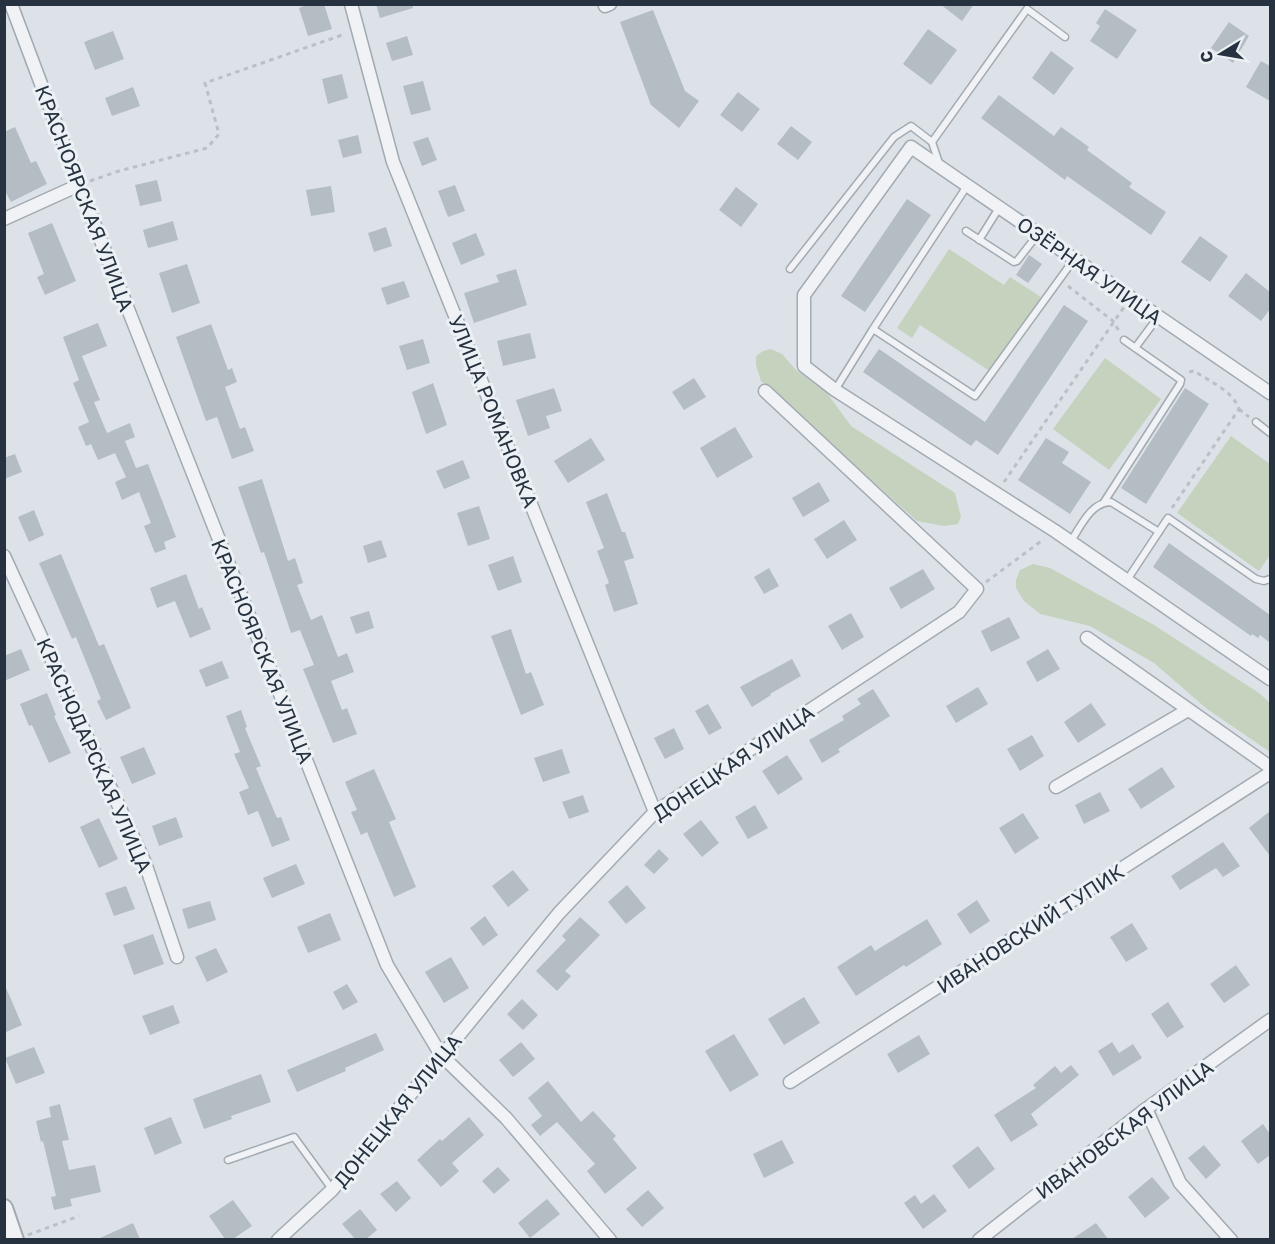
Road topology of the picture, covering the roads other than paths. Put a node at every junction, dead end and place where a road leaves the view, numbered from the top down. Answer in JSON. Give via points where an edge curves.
{"nodes":[{"id":1,"x":11,"y":4,"type":"edge"},
{"id":2,"x":351,"y":4,"type":"edge"},
{"id":3,"x":1065,"y":37,"type":"dead end"},
{"id":4,"x":932,"y":142,"type":"junction"},
{"id":5,"x":940,"y":167,"type":"junction"},
{"id":6,"x":79,"y":186,"type":"junction"},
{"id":7,"x":967,"y":186,"type":"junction"},
{"id":8,"x":999,"y":208,"type":"junction"},
{"id":9,"x":4,"y":219,"type":"edge"},
{"id":10,"x":966,"y":231,"type":"dead end"},
{"id":11,"x":1039,"y":234,"type":"junction"},
{"id":12,"x":979,"y":240,"type":"junction"},
{"id":13,"x":1075,"y":258,"type":"junction"},
{"id":14,"x":790,"y":269,"type":"dead end"},
{"id":15,"x":1158,"y":317,"type":"junction"},
{"id":16,"x":873,"y":329,"type":"junction"},
{"id":17,"x":1124,"y":340,"type":"road end"},
{"id":18,"x":1135,"y":348,"type":"junction"},
{"id":19,"x":835,"y":390,"type":"junction"},
{"id":20,"x":765,"y":391,"type":"dead end"},
{"id":21,"x":1270,"y":393,"type":"edge"},
{"id":22,"x":1256,"y":422,"type":"dead end"},
{"id":23,"x":1270,"y":433,"type":"edge"},
{"id":24,"x":1104,"y":502,"type":"junction"},
{"id":25,"x":1159,"y":532,"type":"junction"},
{"id":26,"x":1070,"y":542,"type":"junction"},
{"id":27,"x":4,"y":556,"type":"edge"},
{"id":28,"x":1270,"y":579,"type":"edge"},
{"id":29,"x":1127,"y":580,"type":"junction"},
{"id":30,"x":1087,"y":638,"type":"dead end"},
{"id":31,"x":1270,"y":679,"type":"edge"},
{"id":32,"x":1188,"y":710,"type":"junction"},
{"id":33,"x":1270,"y":767,"type":"edge"},
{"id":34,"x":1270,"y":773,"type":"edge"},
{"id":35,"x":1056,"y":787,"type":"dead end"},
{"id":36,"x":655,"y":812,"type":"junction"},
{"id":37,"x":177,"y":957,"type":"dead end"},
{"id":38,"x":1270,"y":1020,"type":"edge"},
{"id":39,"x":441,"y":1055,"type":"junction"},
{"id":40,"x":790,"y":1082,"type":"dead end"},
{"id":41,"x":1146,"y":1109,"type":"junction"},
{"id":42,"x":228,"y":1160,"type":"dead end"},
{"id":43,"x":332,"y":1190,"type":"junction"},
{"id":44,"x":4,"y":1208,"type":"edge"},
{"id":45,"x":15,"y":1239,"type":"edge"},
{"id":46,"x":278,"y":1239,"type":"edge"},
{"id":47,"x":610,"y":1239,"type":"edge"},
{"id":48,"x":979,"y":1239,"type":"edge"},
{"id":49,"x":1231,"y":1239,"type":"edge"}],
"edges":[{"from":1,"to":6,"type":"street","name":"КРАСНОЯРСКАЯ УЛИЦА"},
{"from":2,"to":36,"type":"street","name":"УЛИЦА РОМАНОВКА","via":[[393,162]]},
{"from":3,"to":4,"type":"lane","via":[[1028,9]]},
{"from":4,"to":5,"type":"lane"},
{"from":4,"to":14,"type":"lane","via":[[911,126],[894,137]]},
{"from":5,"to":7,"type":"street","name":"ОЗЁРНАЯ УЛИЦА"},
{"from":5,"to":19,"type":"street","name":"ОЗЁРНАЯ УЛИЦА","via":[[911,147],[804,294],[804,366]]},
{"from":6,"to":9,"type":"street"},
{"from":6,"to":39,"type":"street","name":"КРАСНОЯРСКАЯ УЛИЦА","via":[[387,965]]},
{"from":7,"to":8,"type":"street","name":"ОЗЁРНАЯ УЛИЦА"},
{"from":7,"to":16,"type":"lane"},
{"from":8,"to":11,"type":"street","name":"ОЗЁРНАЯ УЛИЦА"},
{"from":8,"to":12,"type":"lane"},
{"from":10,"to":12,"type":"lane"},
{"from":11,"to":12,"type":"lane","via":[[1014,262]]},
{"from":11,"to":13,"type":"street","name":"ОЗЁРНАЯ УЛИЦА"},
{"from":13,"to":15,"type":"street","name":"ОЗЁРНАЯ УЛИЦА"},
{"from":13,"to":16,"type":"lane","via":[[975,396]]},
{"from":15,"to":18,"type":"lane"},
{"from":15,"to":21,"type":"street","name":"ОЗЁРНАЯ УЛИЦА"},
{"from":16,"to":19,"type":"lane"},
{"from":17,"to":18,"type":"lane"},
{"from":18,"to":24,"type":"lane","via":[[1181,380]]},
{"from":19,"to":26,"type":"street"},
{"from":20,"to":36,"type":"street","name":"ДОНЕЦКАЯ УЛИЦА","via":[[977,589],[959,612]]},
{"from":22,"to":23,"type":"lane"},
{"from":24,"to":25,"type":"lane","via":[[1111,502]]},
{"from":24,"to":26,"type":"lane","via":[[1095,506]]},
{"from":25,"to":28,"type":"lane","via":[[1168,518],[1256,579]]},
{"from":25,"to":29,"type":"lane"},
{"from":26,"to":29,"type":"street"},
{"from":27,"to":37,"type":"street","name":"КРАСНОДАРСКАЯ УЛИЦА","via":[[145,863]]},
{"from":29,"to":31,"type":"street"},
{"from":30,"to":32,"type":"street"},
{"from":32,"to":33,"type":"street"},
{"from":32,"to":35,"type":"street"},
{"from":34,"to":40,"type":"street","name":"ИВАНОВСКИЙ ТУПИК"},
{"from":36,"to":39,"type":"street","name":"ДОНЕЦКАЯ УЛИЦА","via":[[559,913]]},
{"from":38,"to":41,"type":"street","name":"ИВАНОВСКАЯ УЛИЦА"},
{"from":39,"to":43,"type":"street","name":"ДОНЕЦКАЯ УЛИЦА"},
{"from":39,"to":47,"type":"street","name":"КРАСНОЯРСКАЯ УЛИЦА","via":[[506,1119]]},
{"from":41,"to":48,"type":"street","name":"ИВАНОВСКАЯ УЛИЦА"},
{"from":41,"to":49,"type":"street","via":[[1179,1183]]},
{"from":42,"to":43,"type":"lane","via":[[294,1137]]},
{"from":43,"to":46,"type":"street","name":"ДОНЕЦКАЯ УЛИЦА"},
{"from":44,"to":45,"type":"street"}]}
